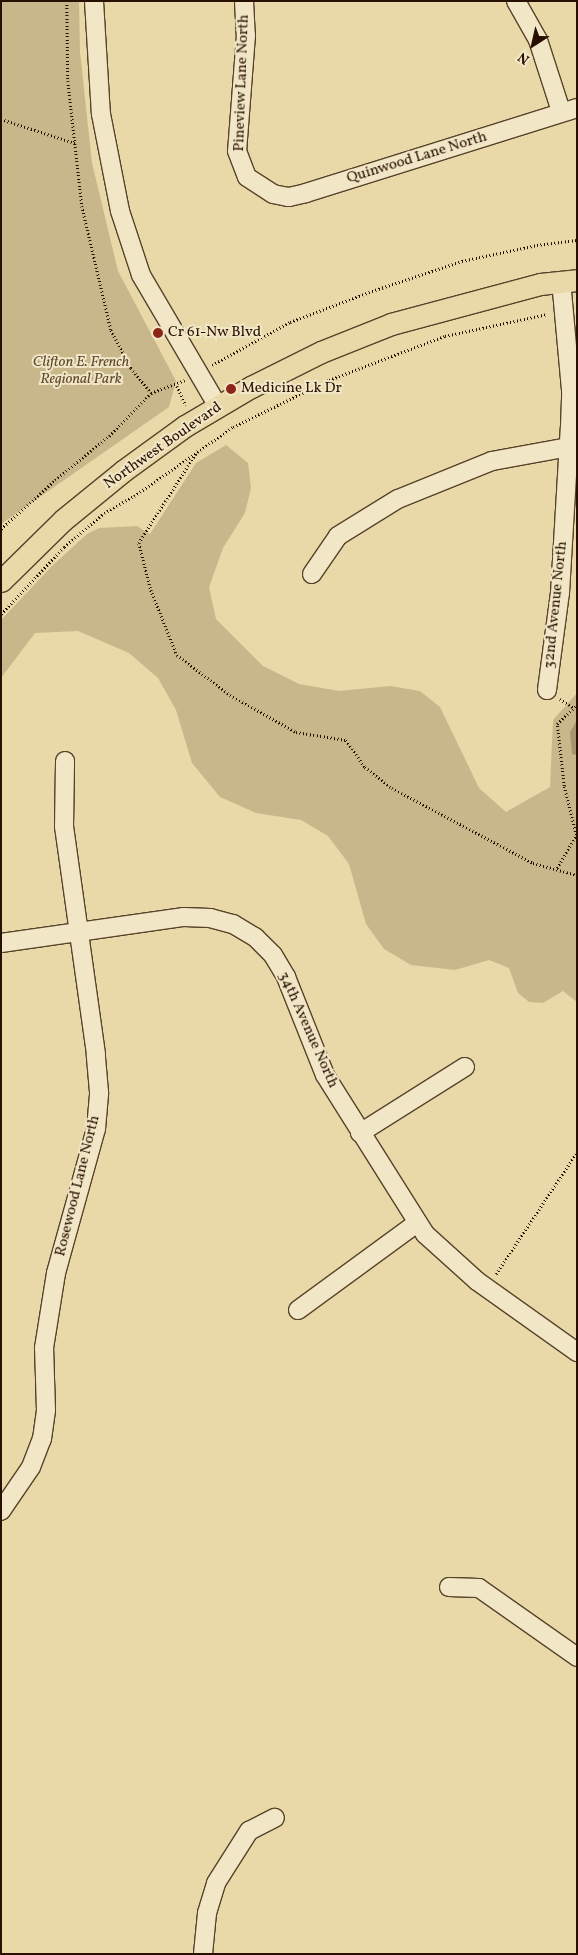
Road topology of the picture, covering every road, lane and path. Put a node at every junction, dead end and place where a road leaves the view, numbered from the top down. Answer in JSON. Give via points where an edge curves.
{"nodes":[{"id":1,"x":67,"y":1,"type":"edge"},
{"id":2,"x":94,"y":1,"type":"edge"},
{"id":3,"x":244,"y":1,"type":"edge"},
{"id":4,"x":516,"y":1,"type":"edge"},
{"id":5,"x":569,"y":110,"type":"edge"},
{"id":6,"x":1,"y":119,"type":"edge"},
{"id":7,"x":75,"y":143,"type":"junction"},
{"id":8,"x":258,"y":188,"type":"joint"},
{"id":9,"x":577,"y":240,"type":"edge"},
{"id":10,"x":569,"y":280,"type":"edge"},
{"id":11,"x":565,"y":312,"type":"junction"},
{"id":12,"x":213,"y":364,"type":"dead end"},
{"id":13,"x":177,"y":386,"type":"dead end"},
{"id":14,"x":151,"y":393,"type":"junction"},
{"id":15,"x":218,"y":406,"type":"junction"},
{"id":16,"x":569,"y":447,"type":"junction"},
{"id":17,"x":198,"y":452,"type":"junction"},
{"id":18,"x":1,"y":529,"type":"edge"},
{"id":19,"x":312,"y":574,"type":"dead end"},
{"id":20,"x":1,"y":581,"type":"edge"},
{"id":21,"x":568,"y":593,"type":"edge"},
{"id":22,"x":1,"y":614,"type":"edge"},
{"id":23,"x":547,"y":690,"type":"dead end"},
{"id":24,"x":577,"y":705,"type":"edge"},
{"id":25,"x":66,"y":761,"type":"dead end"},
{"id":26,"x":556,"y":868,"type":"junction"},
{"id":27,"x":577,"y":875,"type":"edge"},
{"id":28,"x":78,"y":932,"type":"junction"},
{"id":29,"x":1,"y":943,"type":"edge"},
{"id":30,"x":465,"y":1068,"type":"dead end"},
{"id":31,"x":360,"y":1133,"type":"junction"},
{"id":32,"x":577,"y":1152,"type":"edge"},
{"id":33,"x":416,"y":1223,"type":"junction"},
{"id":34,"x":487,"y":1288,"type":"junction"},
{"id":35,"x":298,"y":1310,"type":"dead end"},
{"id":36,"x":577,"y":1352,"type":"edge"},
{"id":37,"x":1,"y":1511,"type":"edge"},
{"id":38,"x":449,"y":1587,"type":"dead end"},
{"id":39,"x":577,"y":1657,"type":"edge"},
{"id":40,"x":274,"y":1818,"type":"dead end"},
{"id":41,"x":203,"y":1954,"type":"edge"}],
"edges":[{"from":1,"to":7,"type":"path","via":[[68,81]]},
{"from":2,"to":15,"type":"street","via":[[101,114],[120,211],[141,275]]},
{"from":3,"to":8,"type":"street","name":"Pineview Lane North","via":[[246,44],[237,151],[247,177]]},
{"from":4,"to":5,"type":"street","via":[[538,40]]},
{"from":5,"to":8,"type":"street","name":"Quinwood Lane North","via":[[306,193],[289,197]]},
{"from":6,"to":7,"type":"path"},
{"from":7,"to":14,"type":"path","via":[[82,206],[111,330],[131,368]]},
{"from":9,"to":12,"type":"path","via":[[462,261],[372,291],[290,322]]},
{"from":10,"to":11,"type":"street","name":"32nd Avenue North"},
{"from":10,"to":15,"type":"main road","name":"Northwest Boulevard","via":[[475,300],[391,324],[321,352]]},
{"from":11,"to":16,"type":"street","name":"32nd Avenue North","via":[[571,390]]},
{"from":11,"to":17,"type":"path","via":[[446,336],[329,380],[233,428]]},
{"from":13,"to":14,"type":"path"},
{"from":14,"to":18,"type":"path","via":[[109,436]]},
{"from":15,"to":20,"type":"main road","name":"Northwest Boulevard","via":[[123,471],[63,520]]},
{"from":16,"to":19,"type":"street","via":[[492,461],[398,499],[338,536]]},
{"from":16,"to":21,"type":"street","name":"32nd Avenue North"},
{"from":17,"to":22,"type":"path","via":[[104,513],[59,552]]},
{"from":17,"to":26,"type":"path","via":[[139,543],[151,590],[177,655],[230,695],[296,732],[346,740],[365,766],[392,788],[533,863]]},
{"from":21,"to":23,"type":"street","name":"32nd Avenue North"},
{"from":24,"to":26,"type":"path","via":[[557,724],[564,786],[576,835]]},
{"from":25,"to":28,"type":"street","name":"Rosewood Lane North","via":[[64,827]]},
{"from":26,"to":27,"type":"path"},
{"from":28,"to":29,"type":"street","name":"34th Avenue North"},
{"from":28,"to":31,"type":"street","name":"34th Avenue North","via":[[184,917],[210,918],[233,924],[255,937],[273,955],[286,977],[325,1075]]},
{"from":28,"to":37,"type":"street","name":"Rosewood Lane North","via":[[97,1063],[96,1129],[56,1273],[44,1348],[46,1410],[42,1439],[32,1467]]},
{"from":30,"to":31,"type":"street"},
{"from":31,"to":33,"type":"street","name":"34th Avenue North"},
{"from":32,"to":34,"type":"path"},
{"from":33,"to":34,"type":"street","name":"34th Avenue North","via":[[448,1259]]},
{"from":33,"to":35,"type":"street"},
{"from":34,"to":36,"type":"street","name":"34th Avenue North"},
{"from":38,"to":39,"type":"street","via":[[479,1588]]},
{"from":40,"to":41,"type":"street","via":[[249,1831],[216,1884],[207,1913]]}]}
